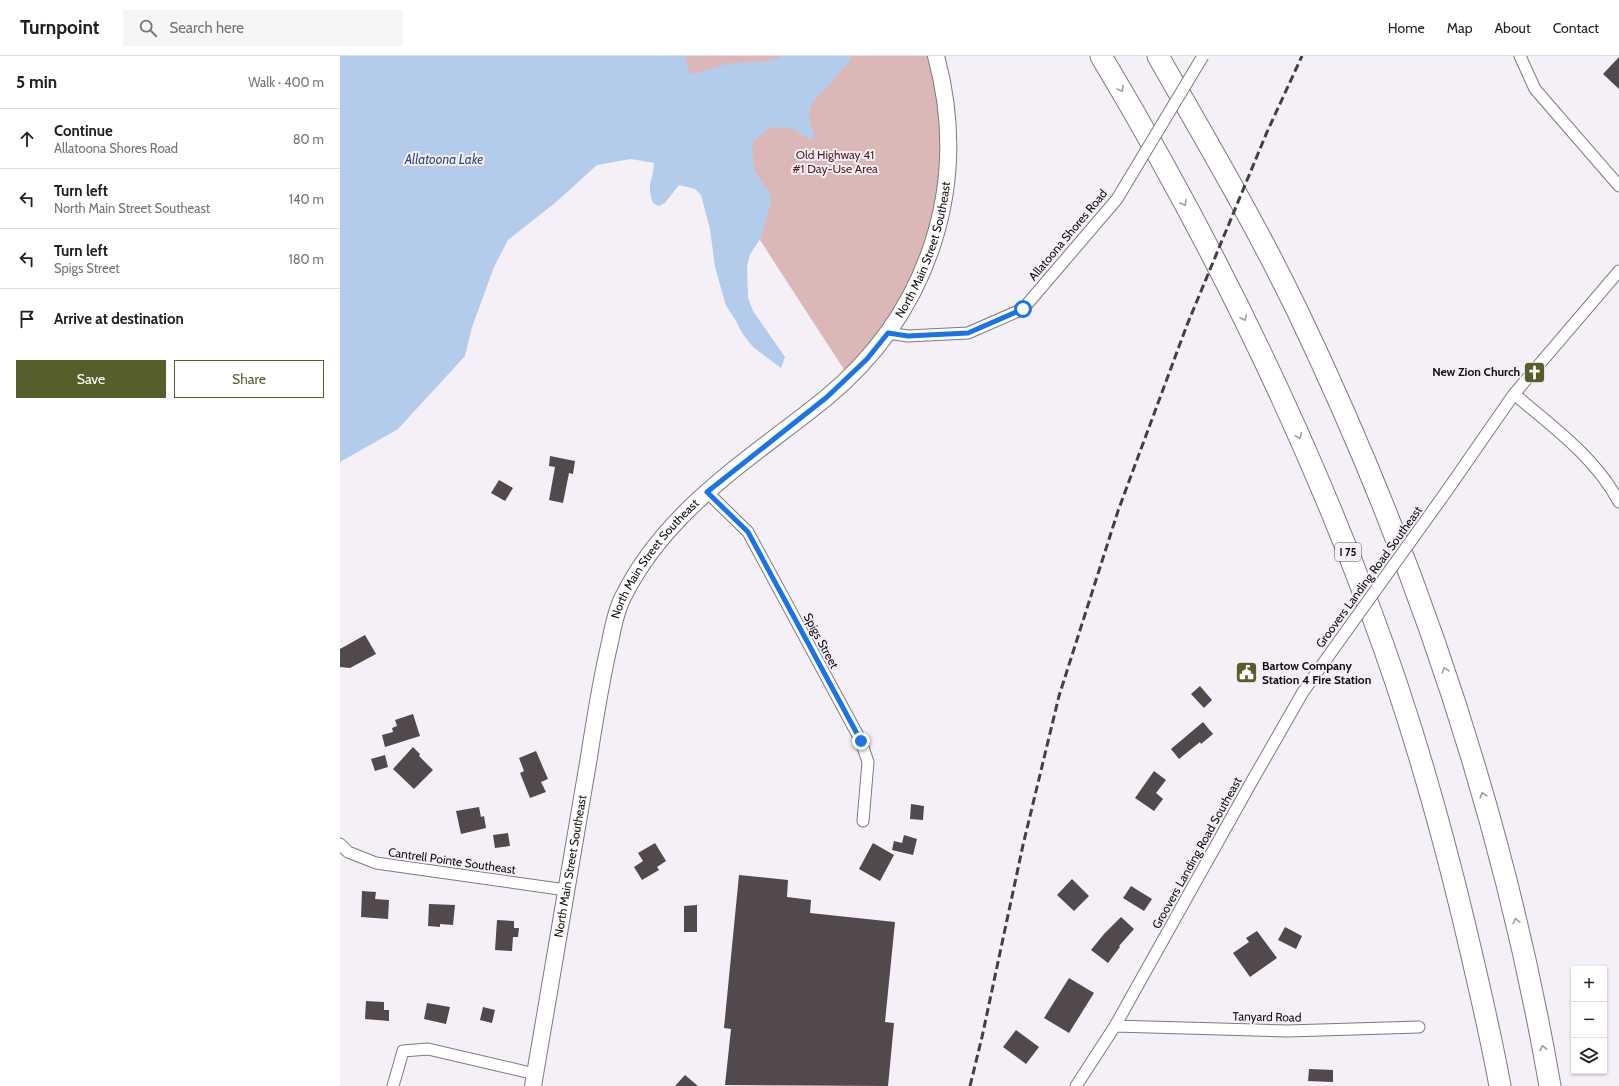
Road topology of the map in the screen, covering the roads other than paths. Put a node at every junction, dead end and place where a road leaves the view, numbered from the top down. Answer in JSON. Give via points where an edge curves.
{"nodes":[{"id":1,"x":936,"y":56,"type":"edge"},
{"id":2,"x":1101,"y":56,"type":"edge"},
{"id":3,"x":1158,"y":56,"type":"edge"},
{"id":4,"x":1203,"y":56,"type":"edge"},
{"id":5,"x":1520,"y":56,"type":"edge"},
{"id":6,"x":1619,"y":186,"type":"edge"},
{"id":7,"x":1619,"y":271,"type":"edge"},
{"id":8,"x":888,"y":333,"type":"junction"},
{"id":9,"x":1514,"y":394,"type":"junction"},
{"id":10,"x":707,"y":492,"type":"junction"},
{"id":11,"x":1619,"y":502,"type":"edge"},
{"id":12,"x":863,"y":821,"type":"dead end"},
{"id":13,"x":340,"y":844,"type":"edge"},
{"id":14,"x":566,"y":890,"type":"junction"},
{"id":15,"x":1115,"y":1026,"type":"junction"},
{"id":16,"x":1419,"y":1027,"type":"dead end"},
{"id":17,"x":534,"y":1080,"type":"edge"},
{"id":18,"x":393,"y":1086,"type":"edge"},
{"id":19,"x":1076,"y":1086,"type":"edge"},
{"id":20,"x":1500,"y":1086,"type":"edge"},
{"id":21,"x":1550,"y":1086,"type":"edge"}],
"edges":[{"from":1,"to":8,"type":"street","name":"North Main Street Southeast","via":[[947,116],[949,153],[945,191],[924,266],[902,312]]},
{"from":2,"to":20,"type":"highway","number":"I 75","one_way":true,"via":[[1209,249],[1277,387],[1346,546],[1408,720],[1441,831],[1478,980]]},
{"from":21,"to":3,"type":"highway","one_way":true,"via":[[1527,968],[1505,874],[1456,704],[1407,563],[1367,464],[1296,308],[1253,224]]},
{"from":4,"to":8,"type":"street","name":"Allatoona Shores Road","bridge":true,"via":[[1117,199],[1023,309],[968,333],[908,336]]},
{"from":5,"to":6,"type":"street","via":[[1535,89]]},
{"from":7,"to":9,"type":"street","name":"Groovers Landing Road Southeast"},
{"from":8,"to":10,"type":"street","name":"North Main Street Southeast","via":[[867,359],[827,397]]},
{"from":9,"to":11,"type":"street","via":[[1581,451],[1612,488]]},
{"from":9,"to":15,"type":"street","name":"Groovers Landing Road Southeast","bridge":true,"via":[[1304,692]]},
{"from":10,"to":12,"type":"street","name":"Spigs Street","via":[[748,532],[861,741],[868,762]]},
{"from":10,"to":14,"type":"street","name":"North Main Street Southeast","via":[[660,540],[623,595],[617,610],[599,694]]},
{"from":13,"to":14,"type":"street","name":"Cantrell Pointe Southeast","via":[[348,852],[376,863]]},
{"from":14,"to":17,"type":"street","name":"North Main Street Southeast"},
{"from":15,"to":16,"type":"street","name":"Tanyard Road","via":[[1287,1031]]},
{"from":15,"to":19,"type":"street","name":"Groovers Landing Road Southeast"},
{"from":17,"to":18,"type":"street","via":[[428,1049],[403,1051]]}]}
